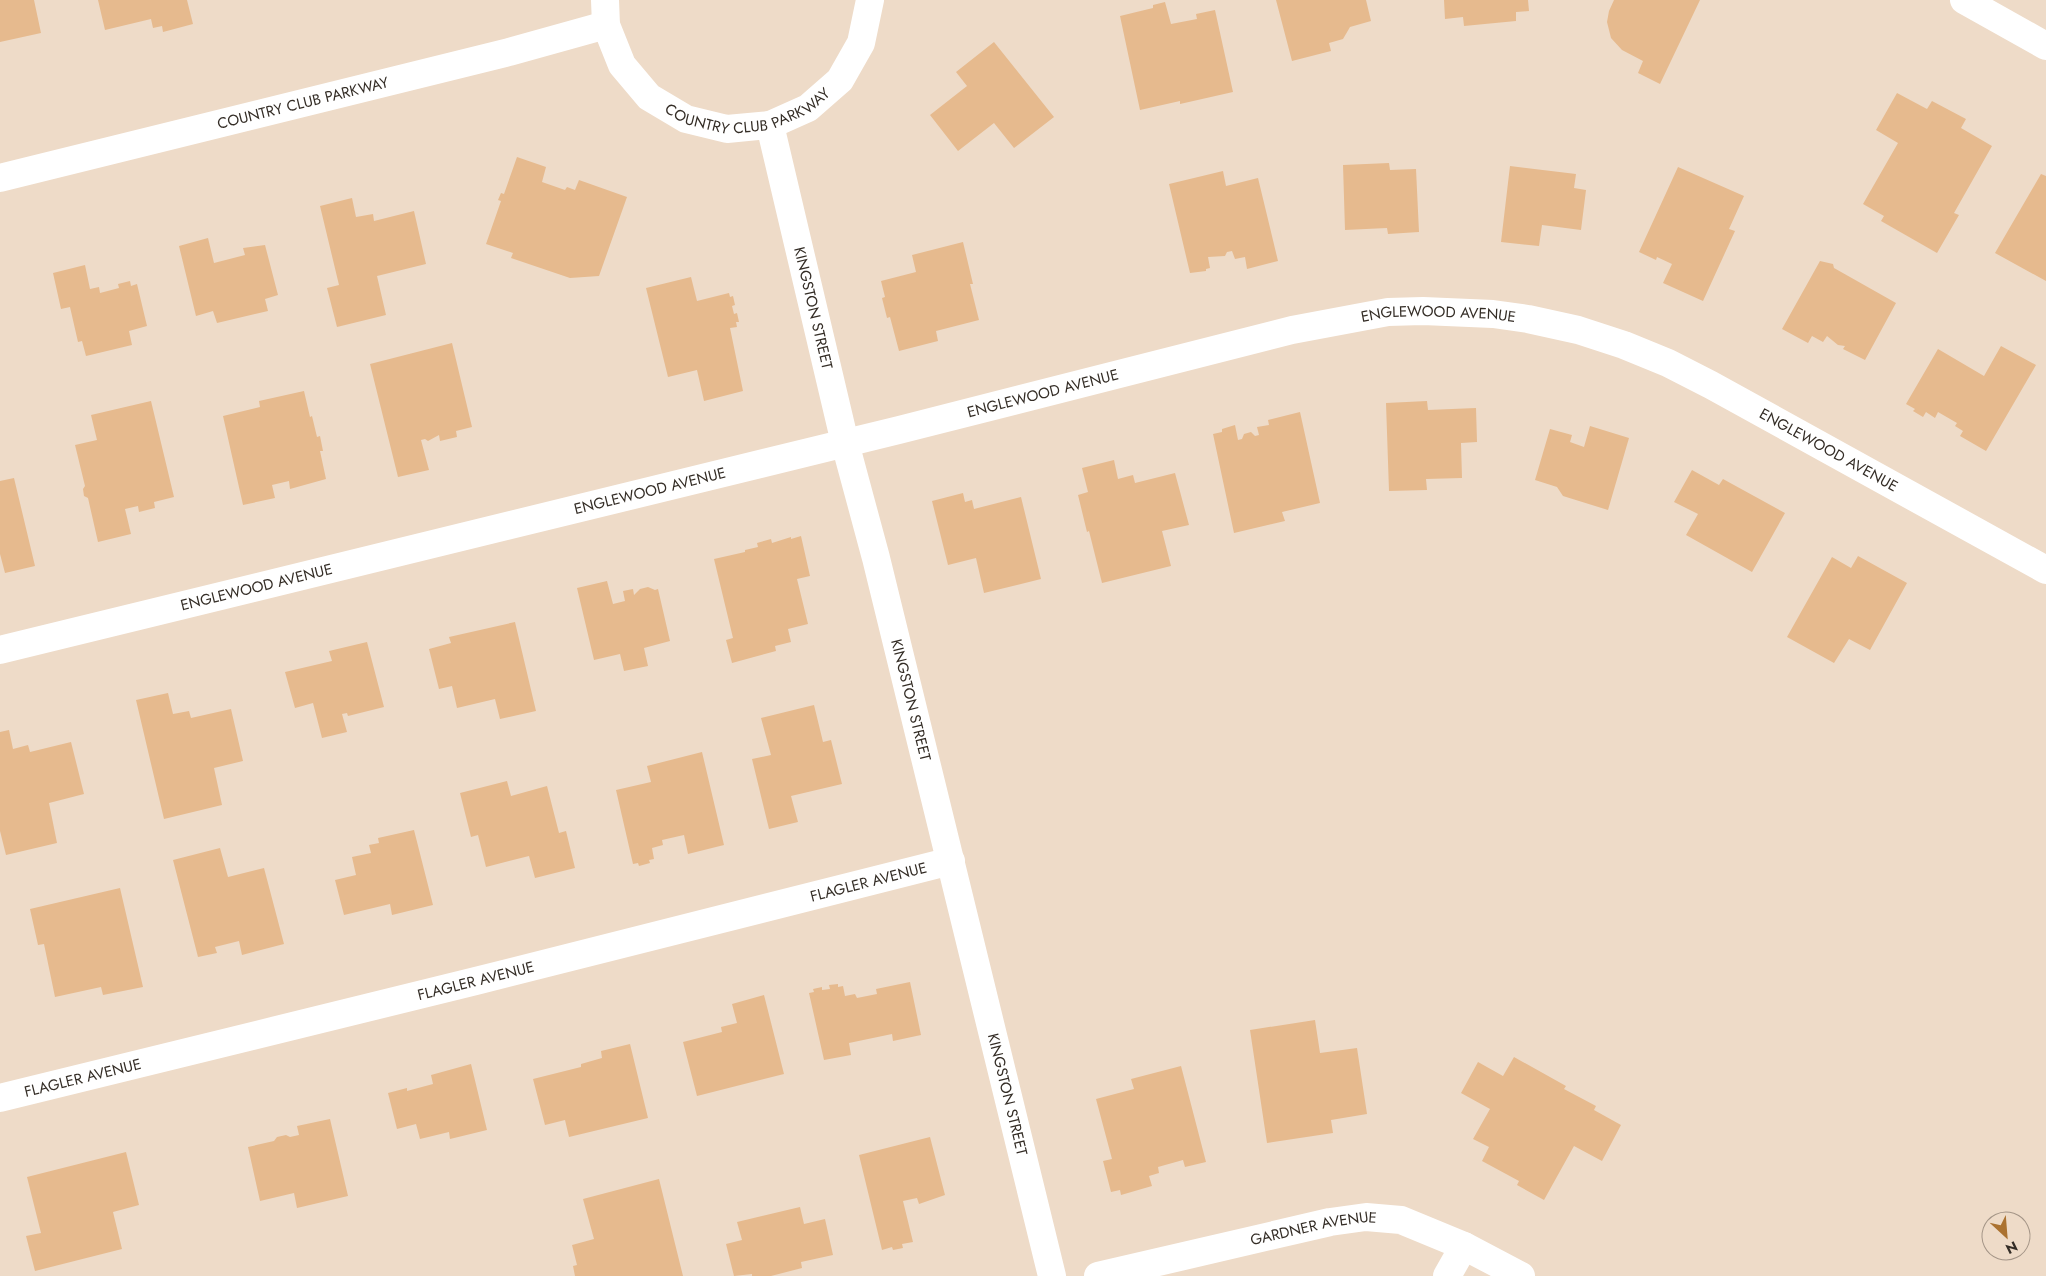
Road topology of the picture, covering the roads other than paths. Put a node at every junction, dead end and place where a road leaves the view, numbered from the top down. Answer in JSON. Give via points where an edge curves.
{"nodes":[{"id":1,"x":870,"y":0,"type":"edge"},
{"id":2,"x":1964,"y":0,"type":"edge"},
{"id":3,"x":605,"y":13,"type":"edge"},
{"id":4,"x":2046,"y":46,"type":"edge"},
{"id":5,"x":770,"y":125,"type":"junction"},
{"id":6,"x":0,"y":178,"type":"edge"},
{"id":7,"x":845,"y":442,"type":"junction"},
{"id":8,"x":2046,"y":570,"type":"edge"},
{"id":9,"x":0,"y":650,"type":"edge"},
{"id":10,"x":951,"y":861,"type":"junction"},
{"id":11,"x":0,"y":1098,"type":"edge"},
{"id":12,"x":1464,"y":1246,"type":"junction"},
{"id":13,"x":1052,"y":1276,"type":"edge"},
{"id":14,"x":1098,"y":1276,"type":"edge"},
{"id":15,"x":1447,"y":1276,"type":"edge"},
{"id":16,"x":1521,"y":1276,"type":"edge"}],
"edges":[{"from":1,"to":5,"type":"street","name":"COUNTRY CLUB PARKWAY","via":[[861,43],[840,80],[808,108]]},
{"from":2,"to":4,"type":"street"},
{"from":3,"to":5,"type":"street","name":"COUNTRY CLUB PARKWAY","via":[[622,65],[649,97],[686,119],[727,129]]},
{"from":3,"to":6,"type":"street","name":"COUNTRY CLUB PARKWAY","via":[[509,52]]},
{"from":5,"to":7,"type":"street","name":"KINGSTON STREET"},
{"from":7,"to":8,"type":"street","name":"ENGLEWOOD AVENUE","via":[[1292,330],[1388,312],[1493,314],[1578,330],[1668,363]]},
{"from":7,"to":9,"type":"street","name":"ENGLEWOOD AVENUE"},
{"from":7,"to":10,"type":"street","name":"KINGSTON STREET"},
{"from":10,"to":11,"type":"street","name":"FLAGLER AVENUE","via":[[405,1000]]},
{"from":10,"to":13,"type":"street","name":"KINGSTON STREET"},
{"from":12,"to":14,"type":"street","name":"GARDNER AVENUE","via":[[1401,1220],[1366,1217],[1330,1222]]},
{"from":12,"to":15,"type":"street"},
{"from":12,"to":16,"type":"street","name":"GARDNER AVENUE"}]}
